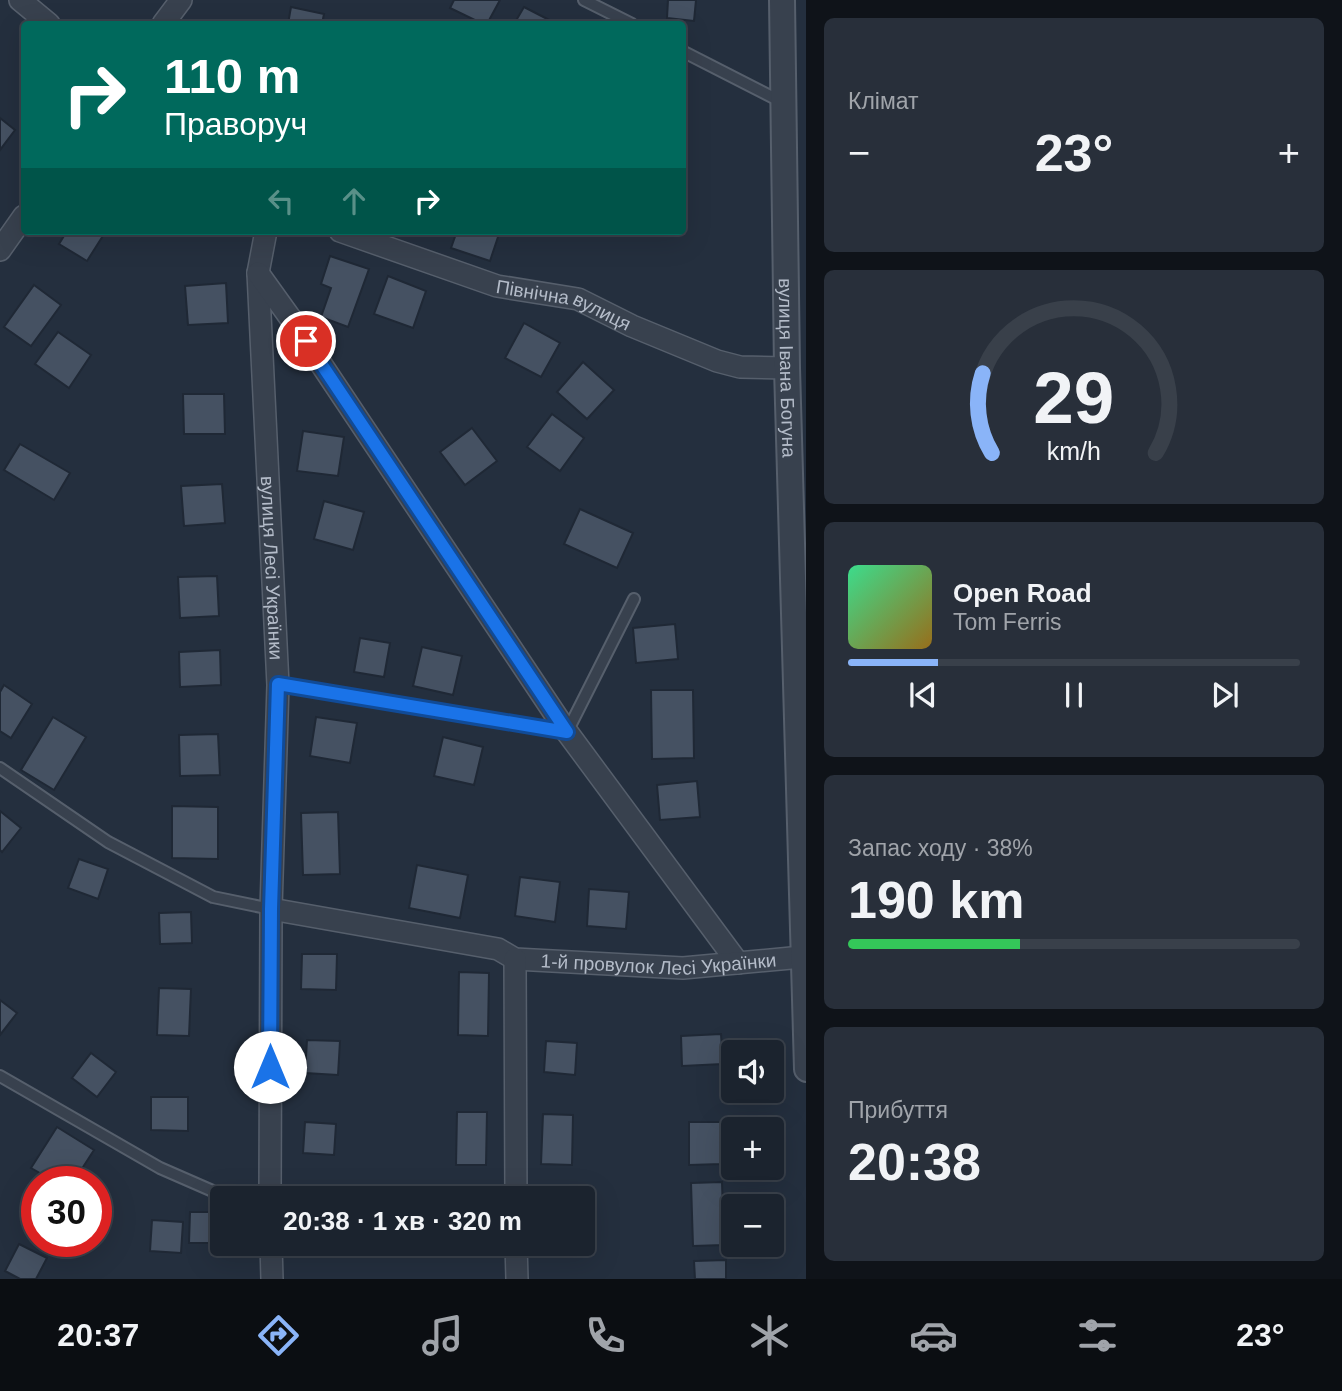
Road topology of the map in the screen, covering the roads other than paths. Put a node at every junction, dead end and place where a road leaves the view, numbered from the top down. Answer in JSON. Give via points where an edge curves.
{"nodes":[{"id":1,"x":20,"y":0,"type":"edge"},
{"id":2,"x":181,"y":0,"type":"edge"},
{"id":3,"x":584,"y":0,"type":"edge"},
{"id":4,"x":782,"y":0,"type":"edge"},
{"id":5,"x":45,"y":21,"type":"edge"},
{"id":6,"x":165,"y":21,"type":"edge"},
{"id":7,"x":626,"y":21,"type":"edge"},
{"id":8,"x":686,"y":53,"type":"edge"},
{"id":9,"x":784,"y":103,"type":"junction"},
{"id":10,"x":21,"y":220,"type":"edge"},
{"id":11,"x":265,"y":235,"type":"edge"},
{"id":12,"x":351,"y":235,"type":"edge"},
{"id":13,"x":0,"y":250,"type":"edge"},
{"id":14,"x":258,"y":273,"type":"junction"},
{"id":15,"x":787,"y":368,"type":"junction"},
{"id":16,"x":635,"y":599,"type":"dead end"},
{"id":17,"x":278,"y":684,"type":"junction"},
{"id":18,"x":567,"y":732,"type":"junction"},
{"id":19,"x":0,"y":768,"type":"edge"},
{"id":20,"x":271,"y":909,"type":"junction"},
{"id":21,"x":803,"y":957,"type":"junction"},
{"id":22,"x":515,"y":960,"type":"junction"},
{"id":23,"x":738,"y":963,"type":"junction"},
{"id":24,"x":806,"y":1041,"type":"edge"},
{"id":25,"x":0,"y":1076,"type":"edge"},
{"id":26,"x":270,"y":1186,"type":"edge"},
{"id":27,"x":516,"y":1186,"type":"edge"},
{"id":28,"x":210,"y":1190,"type":"edge"},
{"id":29,"x":271,"y":1256,"type":"edge"},
{"id":30,"x":516,"y":1256,"type":"edge"},
{"id":31,"x":272,"y":1279,"type":"edge"},
{"id":32,"x":517,"y":1279,"type":"edge"}],
"edges":[{"from":1,"to":5,"type":"street"},
{"from":2,"to":6,"type":"street"},
{"from":3,"to":7,"type":"lane"},
{"from":4,"to":9,"type":"street","name":"вулиця Івана Богуна"},
{"from":8,"to":9,"type":"lane"},
{"from":9,"to":15,"type":"street","name":"вулиця Івана Богуна"},
{"from":10,"to":13,"type":"street"},
{"from":11,"to":14,"type":"street","name":"вулиця Лесі Українки"},
{"from":12,"to":15,"type":"street","name":"Північна вулиця","via":[[497,286],[578,299],[717,361],[740,367]]},
{"from":14,"to":17,"type":"street","name":"вулиця Лесі Українки"},
{"from":14,"to":18,"type":"street"},
{"from":15,"to":21,"type":"street","name":"вулиця Івана Богуна"},
{"from":16,"to":18,"type":"lane"},
{"from":17,"to":18,"type":"lane"},
{"from":17,"to":20,"type":"street","name":"вулиця Лесі Українки"},
{"from":18,"to":23,"type":"street"},
{"from":19,"to":20,"type":"lane","via":[[108,842],[213,897]]},
{"from":20,"to":22,"type":"street","name":"1-й провулок Лесі Українки","via":[[498,949]]},
{"from":20,"to":26,"type":"street","name":"вулиця Лесі Українки"},
{"from":21,"to":23,"type":"street","name":"1-й провулок Лесі Українки"},
{"from":21,"to":24,"type":"street","name":"вулиця Івана Богуна"},
{"from":22,"to":23,"type":"street","name":"1-й провулок Лесі Українки","via":[[683,968]]},
{"from":22,"to":27,"type":"street","name":"1-й провулок Лесі Українки"},
{"from":25,"to":28,"type":"lane","via":[[160,1168]]},
{"from":29,"to":31,"type":"street"},
{"from":30,"to":32,"type":"street"}]}
